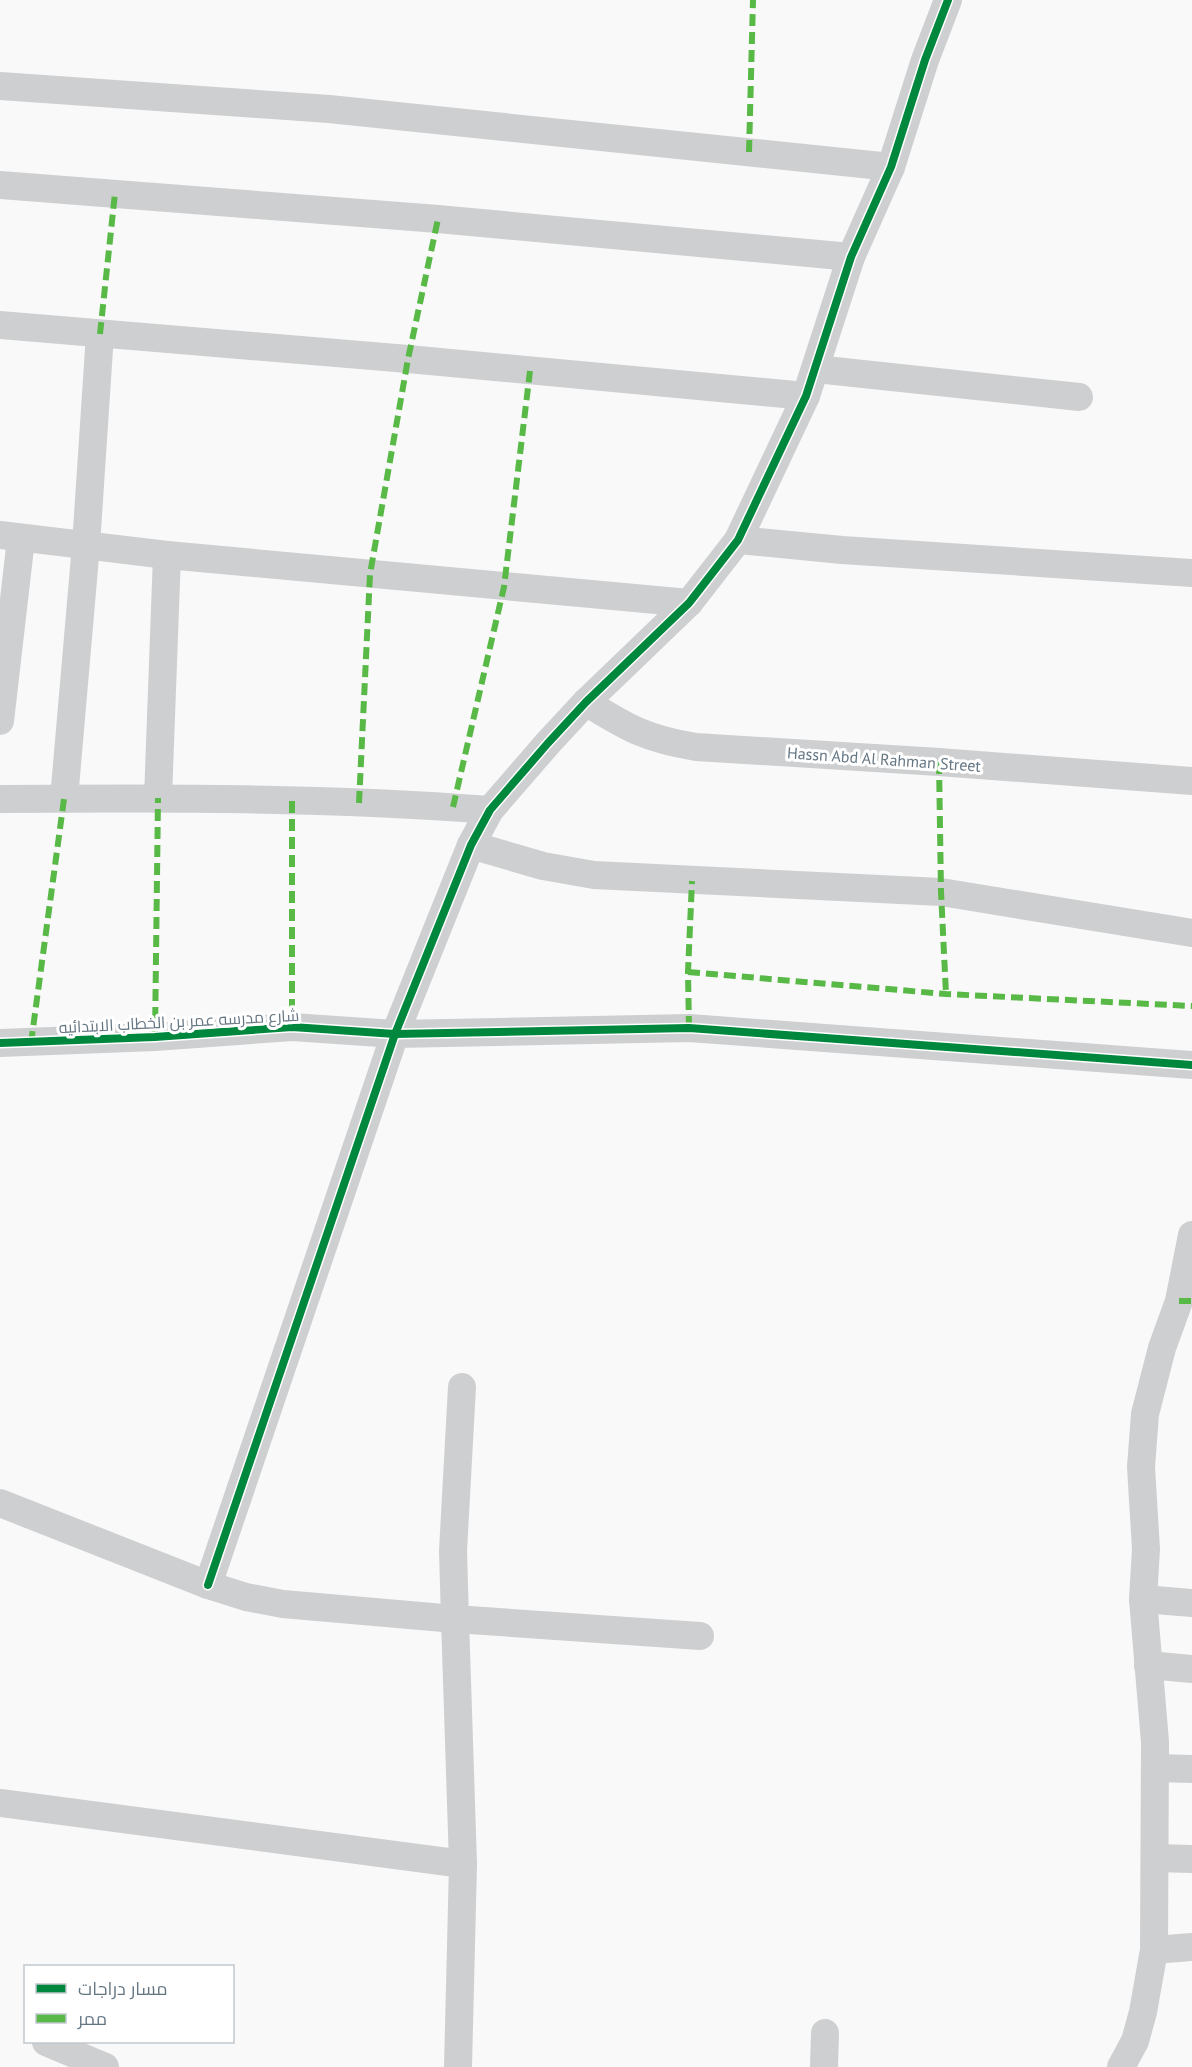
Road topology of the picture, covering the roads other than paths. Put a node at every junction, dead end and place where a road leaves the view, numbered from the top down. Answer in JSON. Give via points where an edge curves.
{"nodes":[{"id":1,"x":948,"y":0,"type":"edge"},
{"id":2,"x":0,"y":86,"type":"edge"},
{"id":3,"x":891,"y":166,"type":"junction"},
{"id":4,"x":0,"y":185,"type":"edge"},
{"id":5,"x":852,"y":257,"type":"junction"},
{"id":6,"x":0,"y":325,"type":"edge"},
{"id":7,"x":100,"y":334,"type":"junction"},
{"id":8,"x":816,"y":369,"type":"junction"},
{"id":9,"x":806,"y":396,"type":"junction"},
{"id":10,"x":1079,"y":397,"type":"dead end"},
{"id":11,"x":10,"y":537,"type":"edge"},
{"id":12,"x":738,"y":540,"type":"junction"},
{"id":13,"x":86,"y":545,"type":"junction"},
{"id":14,"x":167,"y":555,"type":"junction"},
{"id":15,"x":1192,"y":573,"type":"edge"},
{"id":16,"x":689,"y":603,"type":"junction"},
{"id":17,"x":586,"y":702,"type":"junction"},
{"id":18,"x":0,"y":721,"type":"edge"},
{"id":19,"x":1192,"y":781,"type":"edge"},
{"id":20,"x":158,"y":798,"type":"junction"},
{"id":21,"x":0,"y":799,"type":"edge"},
{"id":22,"x":64,"y":799,"type":"junction"},
{"id":23,"x":490,"y":810,"type":"junction"},
{"id":24,"x":471,"y":845,"type":"junction"},
{"id":25,"x":1192,"y":933,"type":"edge"},
{"id":26,"x":395,"y":1034,"type":"junction"},
{"id":27,"x":0,"y":1044,"type":"edge"},
{"id":28,"x":1192,"y":1065,"type":"edge"},
{"id":29,"x":1192,"y":1235,"type":"edge"},
{"id":30,"x":462,"y":1387,"type":"dead end"},
{"id":31,"x":0,"y":1503,"type":"edge"},
{"id":32,"x":208,"y":1586,"type":"junction"},
{"id":33,"x":1143,"y":1599,"type":"junction"},
{"id":34,"x":1192,"y":1603,"type":"edge"},
{"id":35,"x":455,"y":1619,"type":"junction"},
{"id":36,"x":700,"y":1636,"type":"dead end"},
{"id":37,"x":1148,"y":1665,"type":"junction"},
{"id":38,"x":1192,"y":1669,"type":"edge"},
{"id":39,"x":1155,"y":1767,"type":"junction"},
{"id":40,"x":1192,"y":1769,"type":"edge"},
{"id":41,"x":0,"y":1803,"type":"edge"},
{"id":42,"x":1155,"y":1858,"type":"junction"},
{"id":43,"x":1192,"y":1859,"type":"edge"},
{"id":44,"x":463,"y":1864,"type":"junction"},
{"id":45,"x":1192,"y":1947,"type":"edge"},
{"id":46,"x":1154,"y":1950,"type":"junction"},
{"id":47,"x":825,"y":2033,"type":"dead end"},
{"id":48,"x":48,"y":2043,"type":"edge"},
{"id":49,"x":105,"y":2067,"type":"edge"},
{"id":50,"x":458,"y":2067,"type":"edge"},
{"id":51,"x":824,"y":2067,"type":"edge"},
{"id":52,"x":1121,"y":2067,"type":"edge"}],
"edges":[{"from":1,"to":3,"type":"street"},
{"from":2,"to":3,"type":"street","via":[[329,109]]},
{"from":3,"to":5,"type":"street"},
{"from":4,"to":5,"type":"street","via":[[415,217]]},
{"from":5,"to":8,"type":"street"},
{"from":6,"to":7,"type":"street"},
{"from":7,"to":9,"type":"street"},
{"from":7,"to":13,"type":"street"},
{"from":8,"to":9,"type":"street"},
{"from":8,"to":10,"type":"street"},
{"from":9,"to":12,"type":"street"},
{"from":11,"to":13,"type":"street"},
{"from":11,"to":18,"type":"street"},
{"from":12,"to":15,"type":"street"},
{"from":12,"to":16,"type":"street"},
{"from":13,"to":14,"type":"street"},
{"from":13,"to":22,"type":"street"},
{"from":14,"to":16,"type":"street"},
{"from":14,"to":20,"type":"street"},
{"from":16,"to":17,"type":"street"},
{"from":17,"to":19,"type":"street","name":"Hassn Abd Al Rahman Street","via":[[645,736],[696,747]]},
{"from":17,"to":23,"type":"street"},
{"from":20,"to":22,"type":"street"},
{"from":20,"to":23,"type":"street"},
{"from":21,"to":22,"type":"street"},
{"from":23,"to":24,"type":"street"},
{"from":24,"to":25,"type":"street","via":[[543,866],[594,875],[941,892]]},
{"from":24,"to":26,"type":"street"},
{"from":26,"to":27,"type":"street","name":"شارع مدرسه عمر بن الخطاب الابتدائيه","via":[[292,1027]]},
{"from":26,"to":28,"type":"street","name":"شارع مدرسه عمر بن الخطاب الابتدائيه","via":[[689,1028]]},
{"from":26,"to":32,"type":"street"},
{"from":29,"to":33,"type":"street","via":[[1179,1301],[1145,1414],[1141,1467],[1146,1549]]},
{"from":30,"to":35,"type":"street","via":[[453,1551]]},
{"from":31,"to":32,"type":"street"},
{"from":32,"to":35,"type":"street","via":[[283,1604]]},
{"from":33,"to":34,"type":"street"},
{"from":33,"to":37,"type":"street"},
{"from":35,"to":36,"type":"street"},
{"from":35,"to":44,"type":"street"},
{"from":37,"to":38,"type":"street"},
{"from":37,"to":39,"type":"street"},
{"from":39,"to":40,"type":"street"},
{"from":39,"to":42,"type":"street"},
{"from":41,"to":44,"type":"street"},
{"from":42,"to":43,"type":"street"},
{"from":42,"to":46,"type":"street"},
{"from":44,"to":50,"type":"street"},
{"from":45,"to":46,"type":"street"},
{"from":46,"to":52,"type":"street","via":[[1135,2041]]},
{"from":47,"to":51,"type":"street"},
{"from":48,"to":49,"type":"street"}]}
